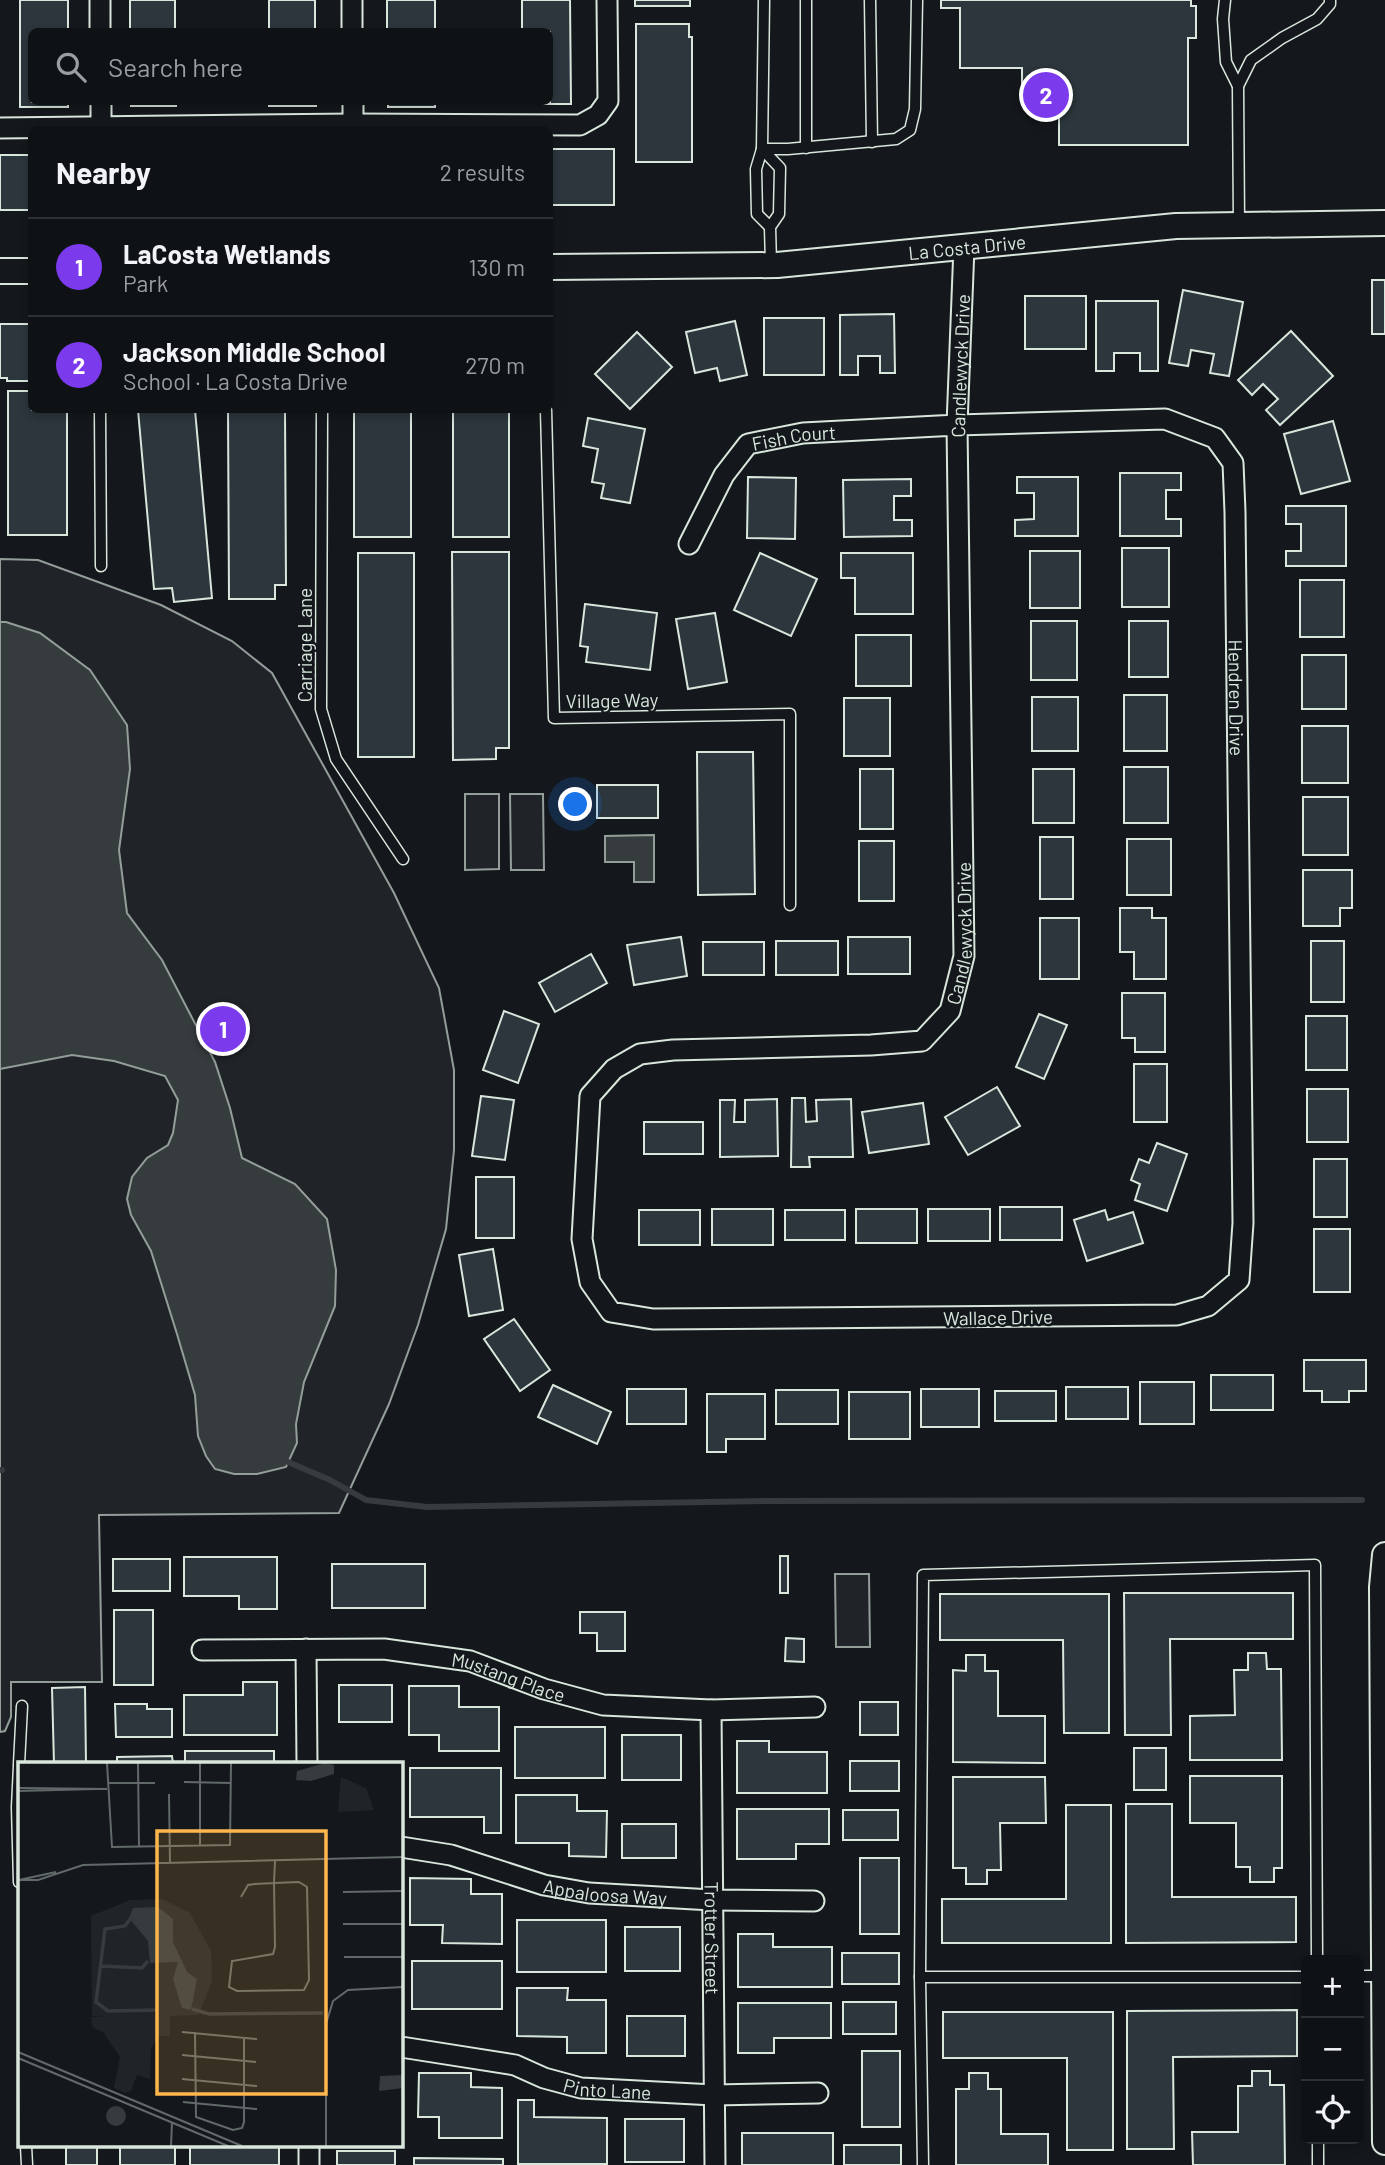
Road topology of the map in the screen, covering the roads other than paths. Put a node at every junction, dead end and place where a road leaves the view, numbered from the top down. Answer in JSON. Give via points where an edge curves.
{"nodes":[{"id":1,"x":100,"y":0,"type":"edge"},
{"id":2,"x":352,"y":0,"type":"edge"},
{"id":3,"x":607,"y":0,"type":"edge"},
{"id":4,"x":764,"y":0,"type":"edge"},
{"id":5,"x":806,"y":0,"type":"edge"},
{"id":6,"x":870,"y":0,"type":"edge"},
{"id":7,"x":917,"y":0,"type":"edge"},
{"id":8,"x":1225,"y":0,"type":"edge"},
{"id":9,"x":1330,"y":0,"type":"edge"},
{"id":10,"x":100,"y":28,"type":"edge"},
{"id":11,"x":352,"y":28,"type":"edge"},
{"id":12,"x":1238,"y":86,"type":"junction"},
{"id":13,"x":101,"y":105,"type":"edge"},
{"id":14,"x":353,"y":105,"type":"edge"},
{"id":15,"x":353,"y":124,"type":"junction"},
{"id":16,"x":101,"y":126,"type":"edge"},
{"id":17,"x":227,"y":126,"type":"edge"},
{"id":18,"x":0,"y":128,"type":"edge"},
{"id":19,"x":28,"y":128,"type":"edge"},
{"id":20,"x":872,"y":142,"type":"junction"},
{"id":21,"x":806,"y":148,"type":"junction"},
{"id":22,"x":762,"y":149,"type":"junction"},
{"id":23,"x":1385,"y":223,"type":"edge"},
{"id":24,"x":1240,"y":225,"type":"junction"},
{"id":25,"x":770,"y":227,"type":"junction"},
{"id":26,"x":964,"y":247,"type":"junction"},
{"id":27,"x":771,"y":265,"type":"junction"},
{"id":28,"x":553,"y":267,"type":"edge"},
{"id":29,"x":0,"y":271,"type":"edge"},
{"id":30,"x":28,"y":271,"type":"edge"},
{"id":31,"x":100,"y":413,"type":"edge"},
{"id":32,"x":322,"y":413,"type":"edge"},
{"id":33,"x":546,"y":413,"type":"edge"},
{"id":34,"x":957,"y":425,"type":"junction"},
{"id":35,"x":689,"y":544,"type":"dead end"},
{"id":36,"x":101,"y":566,"type":"dead end"},
{"id":37,"x":403,"y":859,"type":"dead end"},
{"id":38,"x":790,"y":905,"type":"dead end"},
{"id":39,"x":1242,"y":1223,"type":"joint"},
{"id":40,"x":689,"y":1320,"type":"joint"},
{"id":41,"x":1385,"y":1555,"type":"edge"},
{"id":42,"x":306,"y":1649,"type":"junction"},
{"id":43,"x":202,"y":1650,"type":"dead end"},
{"id":44,"x":1384,"y":1661,"type":"edge"},
{"id":45,"x":22,"y":1706,"type":"dead end"},
{"id":46,"x":815,"y":1707,"type":"dead end"},
{"id":47,"x":711,"y":1710,"type":"junction"},
{"id":48,"x":19,"y":1762,"type":"edge"},
{"id":49,"x":307,"y":1762,"type":"edge"},
{"id":50,"x":18,"y":1786,"type":"edge"},
{"id":51,"x":18,"y":1844,"type":"edge"},
{"id":52,"x":1384,"y":1844,"type":"edge"},
{"id":53,"x":402,"y":1847,"type":"edge"},
{"id":54,"x":712,"y":1900,"type":"junction"},
{"id":55,"x":814,"y":1901,"type":"dead end"},
{"id":56,"x":1317,"y":1955,"type":"edge"},
{"id":57,"x":1364,"y":1976,"type":"edge"},
{"id":58,"x":1383,"y":1976,"type":"edge"},
{"id":59,"x":920,"y":1977,"type":"junction"},
{"id":60,"x":1301,"y":1978,"type":"edge"},
{"id":61,"x":402,"y":2047,"type":"edge"},
{"id":62,"x":818,"y":2093,"type":"dead end"},
{"id":63,"x":715,"y":2095,"type":"junction"},
{"id":64,"x":1385,"y":2142,"type":"edge"},
{"id":65,"x":1318,"y":2144,"type":"edge"},
{"id":66,"x":715,"y":2165,"type":"edge"},
{"id":67,"x":923,"y":2165,"type":"edge"},
{"id":68,"x":1318,"y":2165,"type":"edge"}],
"edges":[{"from":1,"to":10,"type":"street"},
{"from":2,"to":11,"type":"street"},
{"from":3,"to":15,"type":"street","via":[[608,100],[598,115],[580,125]]},
{"from":4,"to":22,"type":"lane"},
{"from":5,"to":21,"type":"lane"},
{"from":6,"to":20,"type":"lane"},
{"from":7,"to":20,"type":"lane","via":[[915,109],[910,130],[896,139]]},
{"from":8,"to":12,"type":"lane","via":[[1226,62]]},
{"from":9,"to":12,"type":"lane","via":[[1317,19],[1251,60]]},
{"from":12,"to":24,"type":"lane"},
{"from":13,"to":16,"type":"street"},
{"from":14,"to":15,"type":"street"},
{"from":15,"to":17,"type":"street"},
{"from":18,"to":19,"type":"street"},
{"from":20,"to":21,"type":"lane"},
{"from":21,"to":22,"type":"lane"},
{"from":22,"to":25,"type":"lane","via":[[756,169],[757,214]]},
{"from":22,"to":25,"type":"lane","via":[[780,168],[779,214]]},
{"from":23,"to":24,"type":"street","name":"La Costa Drive"},
{"from":24,"to":26,"type":"street","name":"La Costa Drive","via":[[1176,226]]},
{"from":25,"to":27,"type":"lane"},
{"from":26,"to":27,"type":"street","name":"La Costa Drive"},
{"from":26,"to":34,"type":"street","name":"Candlewyck Drive"},
{"from":27,"to":28,"type":"street","name":"La Costa Drive"},
{"from":29,"to":30,"type":"street"},
{"from":31,"to":36,"type":"lane"},
{"from":32,"to":37,"type":"lane","name":"Carriage Lane","via":[[321,709],[336,759]]},
{"from":33,"to":38,"type":"lane","name":"Village Way","via":[[554,718],[790,714]]},
{"from":34,"to":35,"type":"street","name":"Fish Court","via":[[803,433],[748,444],[724,475]]},
{"from":34,"to":39,"type":"street","name":"Hendren Drive","via":[[1165,419],[1215,438],[1233,463]]},
{"from":34,"to":40,"type":"street","name":"Candlewyck Drive","via":[[964,956],[950,1011],[922,1041],[640,1054],[614,1069],[590,1096],[582,1239],[590,1282],[611,1312]]},
{"from":39,"to":40,"type":"street","name":"Wallace Drive","via":[[1239,1280],[1208,1306],[1177,1315]]},
{"from":41,"to":44,"type":"street"},
{"from":42,"to":43,"type":"street","name":"Mustang Place"},
{"from":42,"to":47,"type":"street","name":"Mustang Place","via":[[384,1649],[438,1655],[470,1661],[603,1705]]},
{"from":42,"to":49,"type":"street"},
{"from":44,"to":52,"type":"street"},
{"from":45,"to":48,"type":"lane"},
{"from":46,"to":47,"type":"street","name":"Mustang Place"},
{"from":47,"to":54,"type":"street","name":"Trotter Street"},
{"from":50,"to":51,"type":"lane"},
{"from":52,"to":58,"type":"street"},
{"from":53,"to":54,"type":"street","name":"Appaloosa Way","via":[[589,1893]]},
{"from":54,"to":55,"type":"street","name":"Appaloosa Way"},
{"from":54,"to":63,"type":"street","name":"Trotter Street"},
{"from":56,"to":59,"type":"lane","via":[[1315,1564],[923,1575]]},
{"from":57,"to":58,"type":"lane"},
{"from":58,"to":64,"type":"street"},
{"from":59,"to":60,"type":"lane"},
{"from":59,"to":67,"type":"lane"},
{"from":61,"to":63,"type":"street","name":"Pinto Lane","via":[[514,2065],[581,2088]]},
{"from":62,"to":63,"type":"street","name":"Pinto Lane"},
{"from":63,"to":66,"type":"street","name":"Trotter Street"},
{"from":65,"to":68,"type":"lane"}]}
